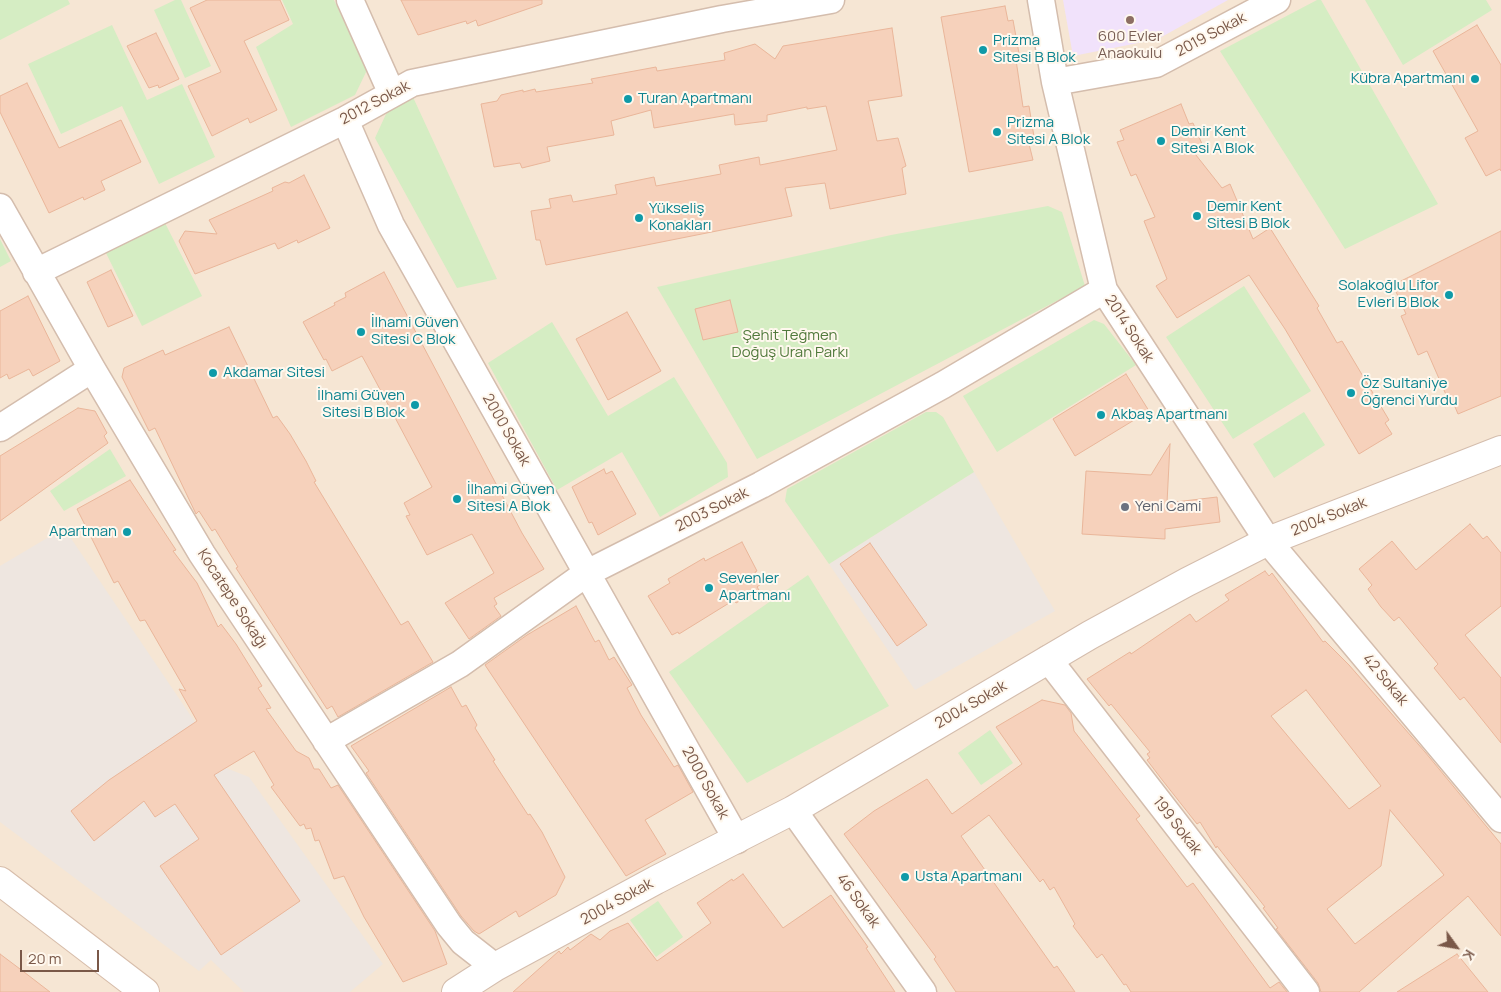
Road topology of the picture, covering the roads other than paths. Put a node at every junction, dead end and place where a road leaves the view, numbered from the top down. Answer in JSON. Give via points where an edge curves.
{"nodes":[{"id":1,"x":350,"y":0,"type":"edge"},
{"id":2,"x":831,"y":0,"type":"edge"},
{"id":3,"x":1041,"y":0,"type":"edge"},
{"id":4,"x":1277,"y":0,"type":"edge"},
{"id":5,"x":1055,"y":82,"type":"junction"},
{"id":6,"x":392,"y":94,"type":"junction"},
{"id":7,"x":345,"y":120,"type":"junction"},
{"id":8,"x":0,"y":207,"type":"edge"},
{"id":9,"x":36,"y":272,"type":"junction"},
{"id":10,"x":1104,"y":290,"type":"junction"},
{"id":11,"x":92,"y":369,"type":"junction"},
{"id":12,"x":0,"y":428,"type":"edge"},
{"id":13,"x":1501,"y":450,"type":"edge"},
{"id":14,"x":1268,"y":541,"type":"junction"},
{"id":15,"x":587,"y":573,"type":"junction"},
{"id":16,"x":1048,"y":659,"type":"junction"},
{"id":17,"x":326,"y":741,"type":"junction"},
{"id":18,"x":793,"y":810,"type":"junction"},
{"id":19,"x":1501,"y":819,"type":"edge"},
{"id":20,"x":737,"y":840,"type":"junction"},
{"id":21,"x":0,"y":881,"type":"edge"},
{"id":22,"x":495,"y":968,"type":"junction"},
{"id":23,"x":145,"y":992,"type":"edge"},
{"id":24,"x":456,"y":992,"type":"edge"},
{"id":25,"x":923,"y":992,"type":"edge"},
{"id":26,"x":1306,"y":992,"type":"edge"}],
"edges":[{"from":1,"to":6,"type":"street"},
{"from":2,"to":6,"type":"street","name":"2012 Sokak","via":[[722,18],[412,83]]},
{"from":3,"to":5,"type":"street","name":"2014 Sokak"},
{"from":4,"to":5,"type":"street","name":"2019 Sokak","via":[[1156,64]]},
{"from":5,"to":10,"type":"street","name":"2014 Sokak"},
{"from":6,"to":7,"type":"street","name":"2012 Sokak"},
{"from":7,"to":9,"type":"street","name":"2012 Sokak"},
{"from":7,"to":15,"type":"street","name":"2000 Sokak","via":[[392,225]]},
{"from":8,"to":9,"type":"street","name":"Kocatepe Sokağı"},
{"from":9,"to":11,"type":"street","name":"Kocatepe Sokağı"},
{"from":10,"to":14,"type":"street","name":"2014 Sokak"},
{"from":10,"to":15,"type":"street","name":"2003 Sokak","via":[[943,386],[762,486]]},
{"from":11,"to":12,"type":"street"},
{"from":11,"to":17,"type":"street","name":"Kocatepe Sokağı","via":[[202,554]]},
{"from":13,"to":14,"type":"street","name":"2004 Sokak"},
{"from":14,"to":16,"type":"street","name":"2004 Sokak"},
{"from":14,"to":19,"type":"street","name":"42 Sokak"},
{"from":15,"to":17,"type":"street","name":"2003 Sokak","via":[[460,664]]},
{"from":15,"to":20,"type":"street","name":"2000 Sokak"},
{"from":16,"to":18,"type":"street","name":"2004 Sokak"},
{"from":16,"to":26,"type":"street","name":"199 Sokak"},
{"from":17,"to":22,"type":"street","name":"Kocatepe Sokağı","via":[[449,926]]},
{"from":18,"to":20,"type":"street","name":"2004 Sokak"},
{"from":18,"to":25,"type":"street","name":"46 Sokak"},
{"from":20,"to":22,"type":"street","name":"2004 Sokak","via":[[656,880]]},
{"from":21,"to":23,"type":"street"},
{"from":22,"to":24,"type":"street","name":"2004 Sokak"}]}
